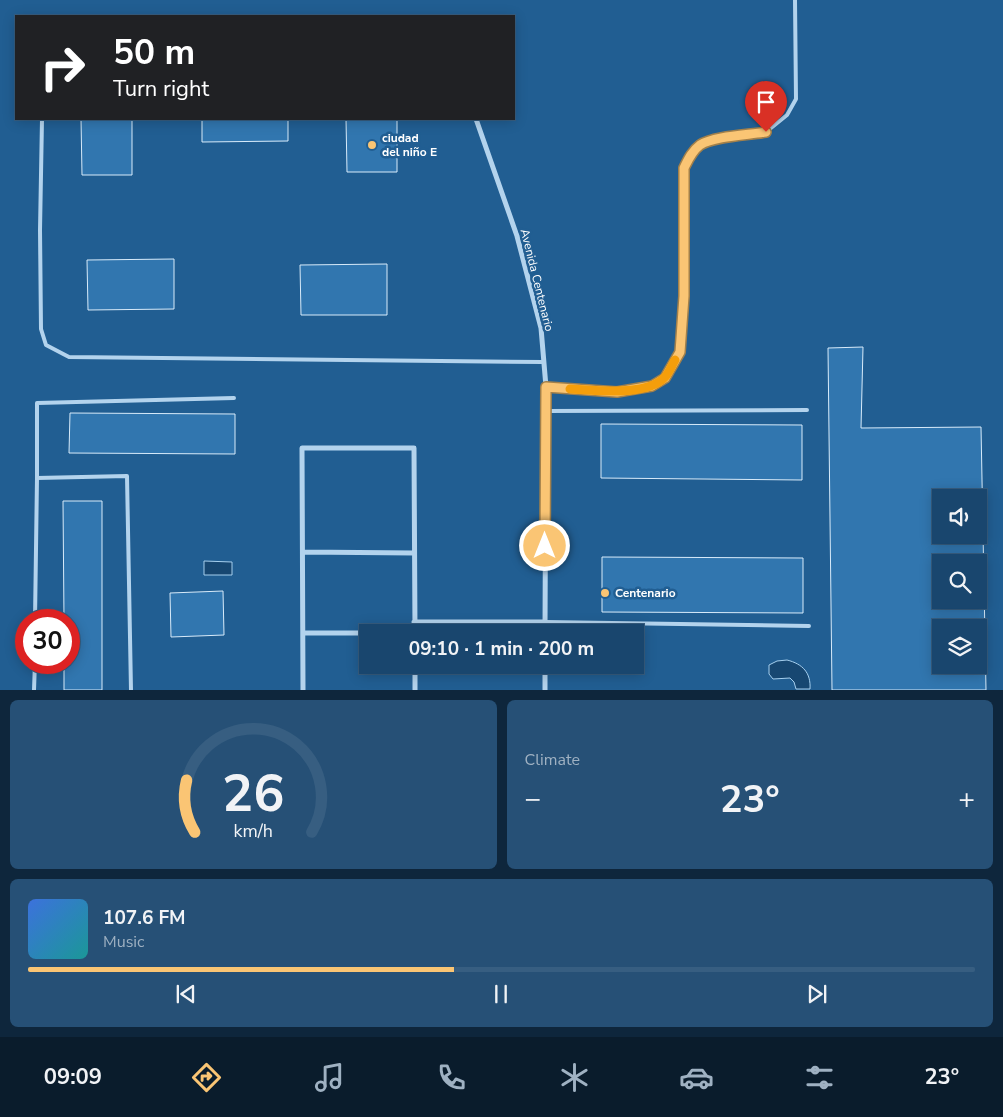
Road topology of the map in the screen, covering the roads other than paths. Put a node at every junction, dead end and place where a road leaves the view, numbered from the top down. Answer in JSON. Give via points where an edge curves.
{"nodes":[{"id":1,"x":795,"y":0,"type":"edge"},
{"id":2,"x":42,"y":120,"type":"edge"},
{"id":3,"x":476,"y":120,"type":"edge"},
{"id":4,"x":543,"y":362,"type":"junction"},
{"id":5,"x":546,"y":387,"type":"junction"},
{"id":6,"x":234,"y":398,"type":"dead end"},
{"id":7,"x":808,"y":410,"type":"dead end"},
{"id":8,"x":546,"y":411,"type":"junction"},
{"id":9,"x":37,"y":478,"type":"junction"},
{"id":10,"x":303,"y":552,"type":"junction"},
{"id":11,"x":414,"y":553,"type":"junction"},
{"id":12,"x":35,"y":609,"type":"edge"},
{"id":13,"x":414,"y":622,"type":"joint"},
{"id":14,"x":545,"y":622,"type":"junction"},
{"id":15,"x":809,"y":626,"type":"dead end"},
{"id":16,"x":303,"y":633,"type":"junction"},
{"id":17,"x":359,"y":633,"type":"edge"},
{"id":18,"x":35,"y":674,"type":"edge"},
{"id":19,"x":415,"y":674,"type":"edge"},
{"id":20,"x":545,"y":674,"type":"edge"},
{"id":21,"x":34,"y":690,"type":"edge"},
{"id":22,"x":131,"y":690,"type":"edge"},
{"id":23,"x":303,"y":690,"type":"edge"},
{"id":24,"x":415,"y":690,"type":"edge"},
{"id":25,"x":545,"y":690,"type":"edge"}],
"edges":[{"from":1,"to":5,"type":"lane","via":[[796,99],[787,115],[766,132],[699,146],[684,168],[684,296],[680,352],[665,378],[652,386],[617,392]]},
{"from":2,"to":4,"type":"lane","via":[[41,329],[46,345],[69,357]]},
{"from":3,"to":4,"type":"street","name":"Avenida Centenario","via":[[517,236],[541,328]]},
{"from":4,"to":5,"type":"street","name":"Avenida Centenario"},
{"from":5,"to":8,"type":"street","name":"Avenida Centenario"},
{"from":6,"to":9,"type":"lane","via":[[37,403]]},
{"from":7,"to":8,"type":"lane"},
{"from":8,"to":14,"type":"street","name":"Avenida Centenario"},
{"from":9,"to":12,"type":"lane"},
{"from":9,"to":22,"type":"lane","via":[[127,476]]},
{"from":10,"to":11,"type":"street"},
{"from":10,"to":11,"type":"street","via":[[302,448],[414,448]]},
{"from":10,"to":16,"type":"street"},
{"from":11,"to":13,"type":"street"},
{"from":13,"to":14,"type":"street"},
{"from":14,"to":15,"type":"lane"},
{"from":16,"to":17,"type":"street"},
{"from":16,"to":23,"type":"street"},
{"from":18,"to":21,"type":"lane"},
{"from":19,"to":24,"type":"street"},
{"from":20,"to":25,"type":"street"}]}
